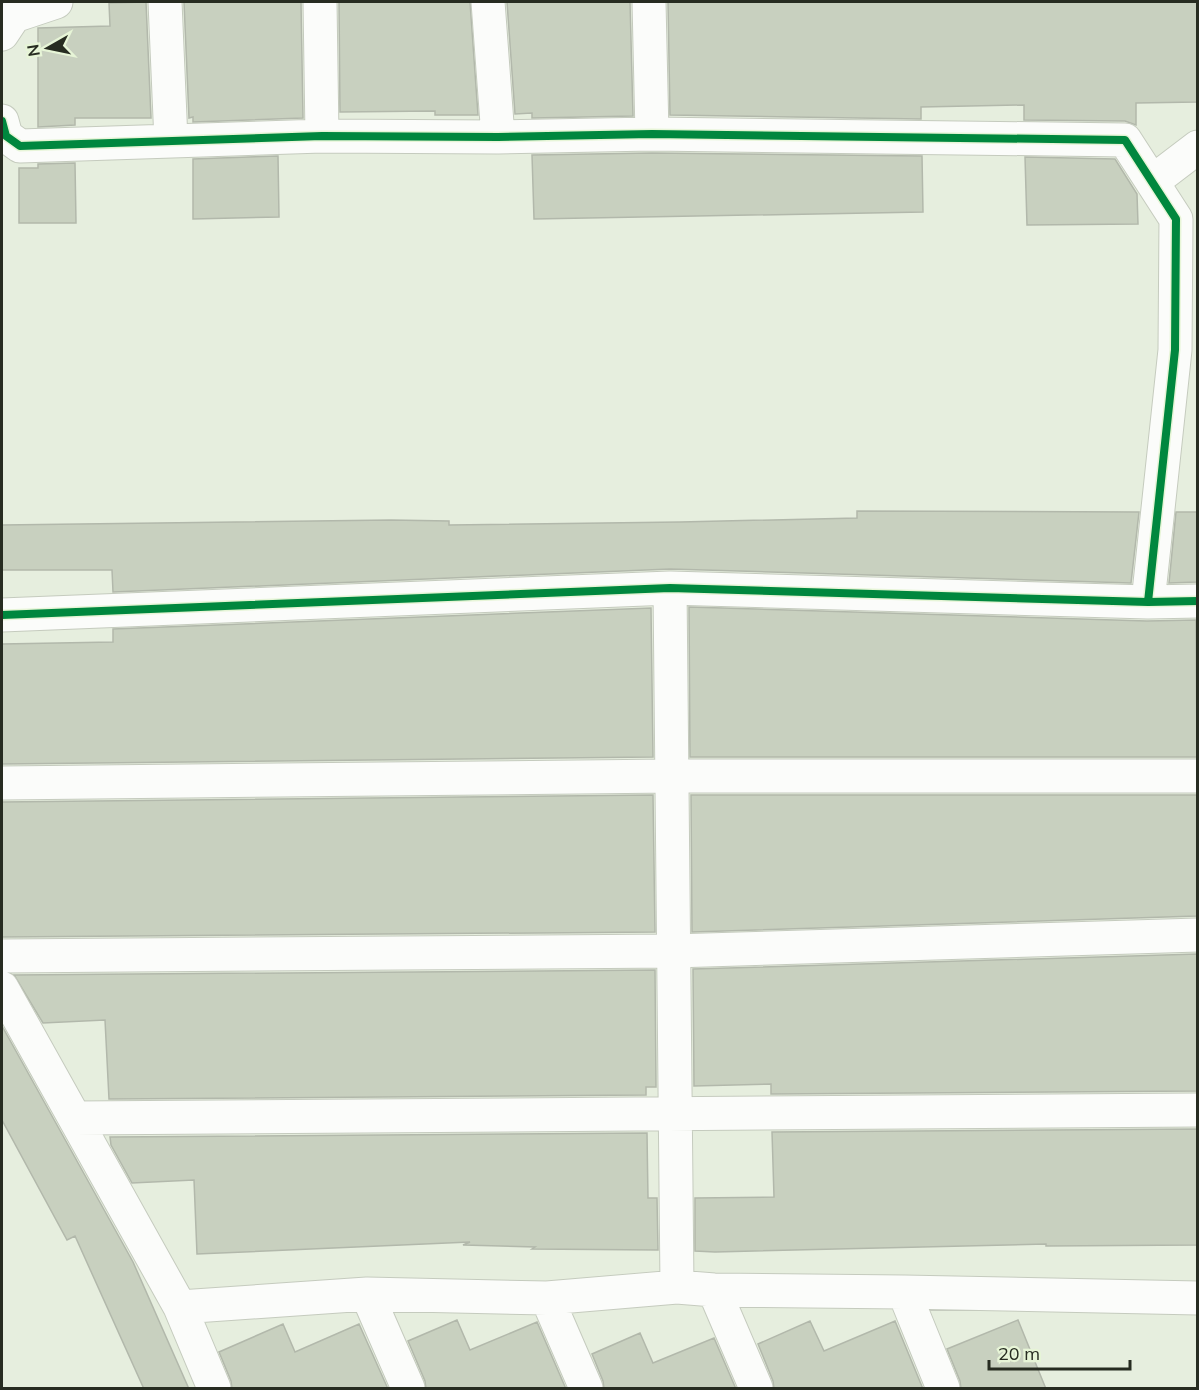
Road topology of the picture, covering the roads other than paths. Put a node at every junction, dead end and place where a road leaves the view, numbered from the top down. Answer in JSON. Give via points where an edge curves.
{"nodes":[{"id":1,"x":56,"y":2,"type":"edge"},
{"id":2,"x":165,"y":2,"type":"edge"},
{"id":3,"x":320,"y":2,"type":"edge"},
{"id":4,"x":488,"y":2,"type":"edge"},
{"id":5,"x":649,"y":2,"type":"edge"},
{"id":6,"x":2,"y":34,"type":"edge"},
{"id":7,"x":2,"y":121,"type":"edge"},
{"id":8,"x":652,"y":134,"type":"junction"},
{"id":9,"x":322,"y":136,"type":"junction"},
{"id":10,"x":498,"y":137,"type":"junction"},
{"id":11,"x":171,"y":141,"type":"junction"},
{"id":12,"x":1197,"y":147,"type":"edge"},
{"id":13,"x":1152,"y":182,"type":"junction"},
{"id":14,"x":670,"y":588,"type":"junction"},
{"id":15,"x":1197,"y":601,"type":"edge"},
{"id":16,"x":1148,"y":602,"type":"junction"},
{"id":17,"x":2,"y":615,"type":"edge"},
{"id":18,"x":672,"y":776,"type":"junction"},
{"id":19,"x":1197,"y":776,"type":"edge"},
{"id":20,"x":2,"y":783,"type":"edge"},
{"id":21,"x":1197,"y":935,"type":"edge"},
{"id":22,"x":673,"y":951,"type":"junction"},
{"id":23,"x":2,"y":956,"type":"edge"},
{"id":24,"x":2,"y":988,"type":"edge"},
{"id":25,"x":1197,"y":1110,"type":"edge"},
{"id":26,"x":675,"y":1113,"type":"junction"},
{"id":27,"x":75,"y":1118,"type":"junction"},
{"id":28,"x":677,"y":1287,"type":"junction"},
{"id":29,"x":714,"y":1290,"type":"junction"},
{"id":30,"x":904,"y":1292,"type":"junction"},
{"id":31,"x":367,"y":1294,"type":"junction"},
{"id":32,"x":547,"y":1298,"type":"junction"},
{"id":33,"x":1197,"y":1298,"type":"edge"},
{"id":34,"x":180,"y":1307,"type":"junction"},
{"id":35,"x":214,"y":1389,"type":"edge"},
{"id":36,"x":408,"y":1389,"type":"edge"},
{"id":37,"x":586,"y":1389,"type":"edge"},
{"id":38,"x":756,"y":1389,"type":"edge"},
{"id":39,"x":943,"y":1389,"type":"edge"}],
"edges":[{"from":1,"to":6,"type":"street","via":[[14,16]]},
{"from":2,"to":11,"type":"street"},
{"from":3,"to":9,"type":"street"},
{"from":4,"to":10,"type":"street"},
{"from":5,"to":8,"type":"street"},
{"from":7,"to":11,"type":"street","via":[[6,136],[20,146]]},
{"from":8,"to":10,"type":"street"},
{"from":8,"to":13,"type":"street","via":[[1125,140]]},
{"from":9,"to":10,"type":"street"},
{"from":9,"to":11,"type":"street"},
{"from":12,"to":13,"type":"street"},
{"from":13,"to":16,"type":"street","via":[[1176,219],[1175,350]]},
{"from":14,"to":16,"type":"street"},
{"from":14,"to":17,"type":"street"},
{"from":14,"to":18,"type":"street"},
{"from":15,"to":16,"type":"street"},
{"from":18,"to":19,"type":"street"},
{"from":18,"to":20,"type":"street"},
{"from":18,"to":22,"type":"street"},
{"from":21,"to":22,"type":"street"},
{"from":22,"to":23,"type":"street"},
{"from":22,"to":26,"type":"street"},
{"from":24,"to":27,"type":"street"},
{"from":25,"to":26,"type":"street"},
{"from":26,"to":27,"type":"street"},
{"from":26,"to":28,"type":"street"},
{"from":27,"to":34,"type":"street"},
{"from":28,"to":29,"type":"street"},
{"from":28,"to":32,"type":"street"},
{"from":29,"to":30,"type":"street"},
{"from":29,"to":38,"type":"street"},
{"from":30,"to":33,"type":"street"},
{"from":30,"to":39,"type":"street"},
{"from":31,"to":32,"type":"street"},
{"from":31,"to":34,"type":"street"},
{"from":31,"to":36,"type":"street"},
{"from":32,"to":37,"type":"street"},
{"from":34,"to":35,"type":"street"}]}
